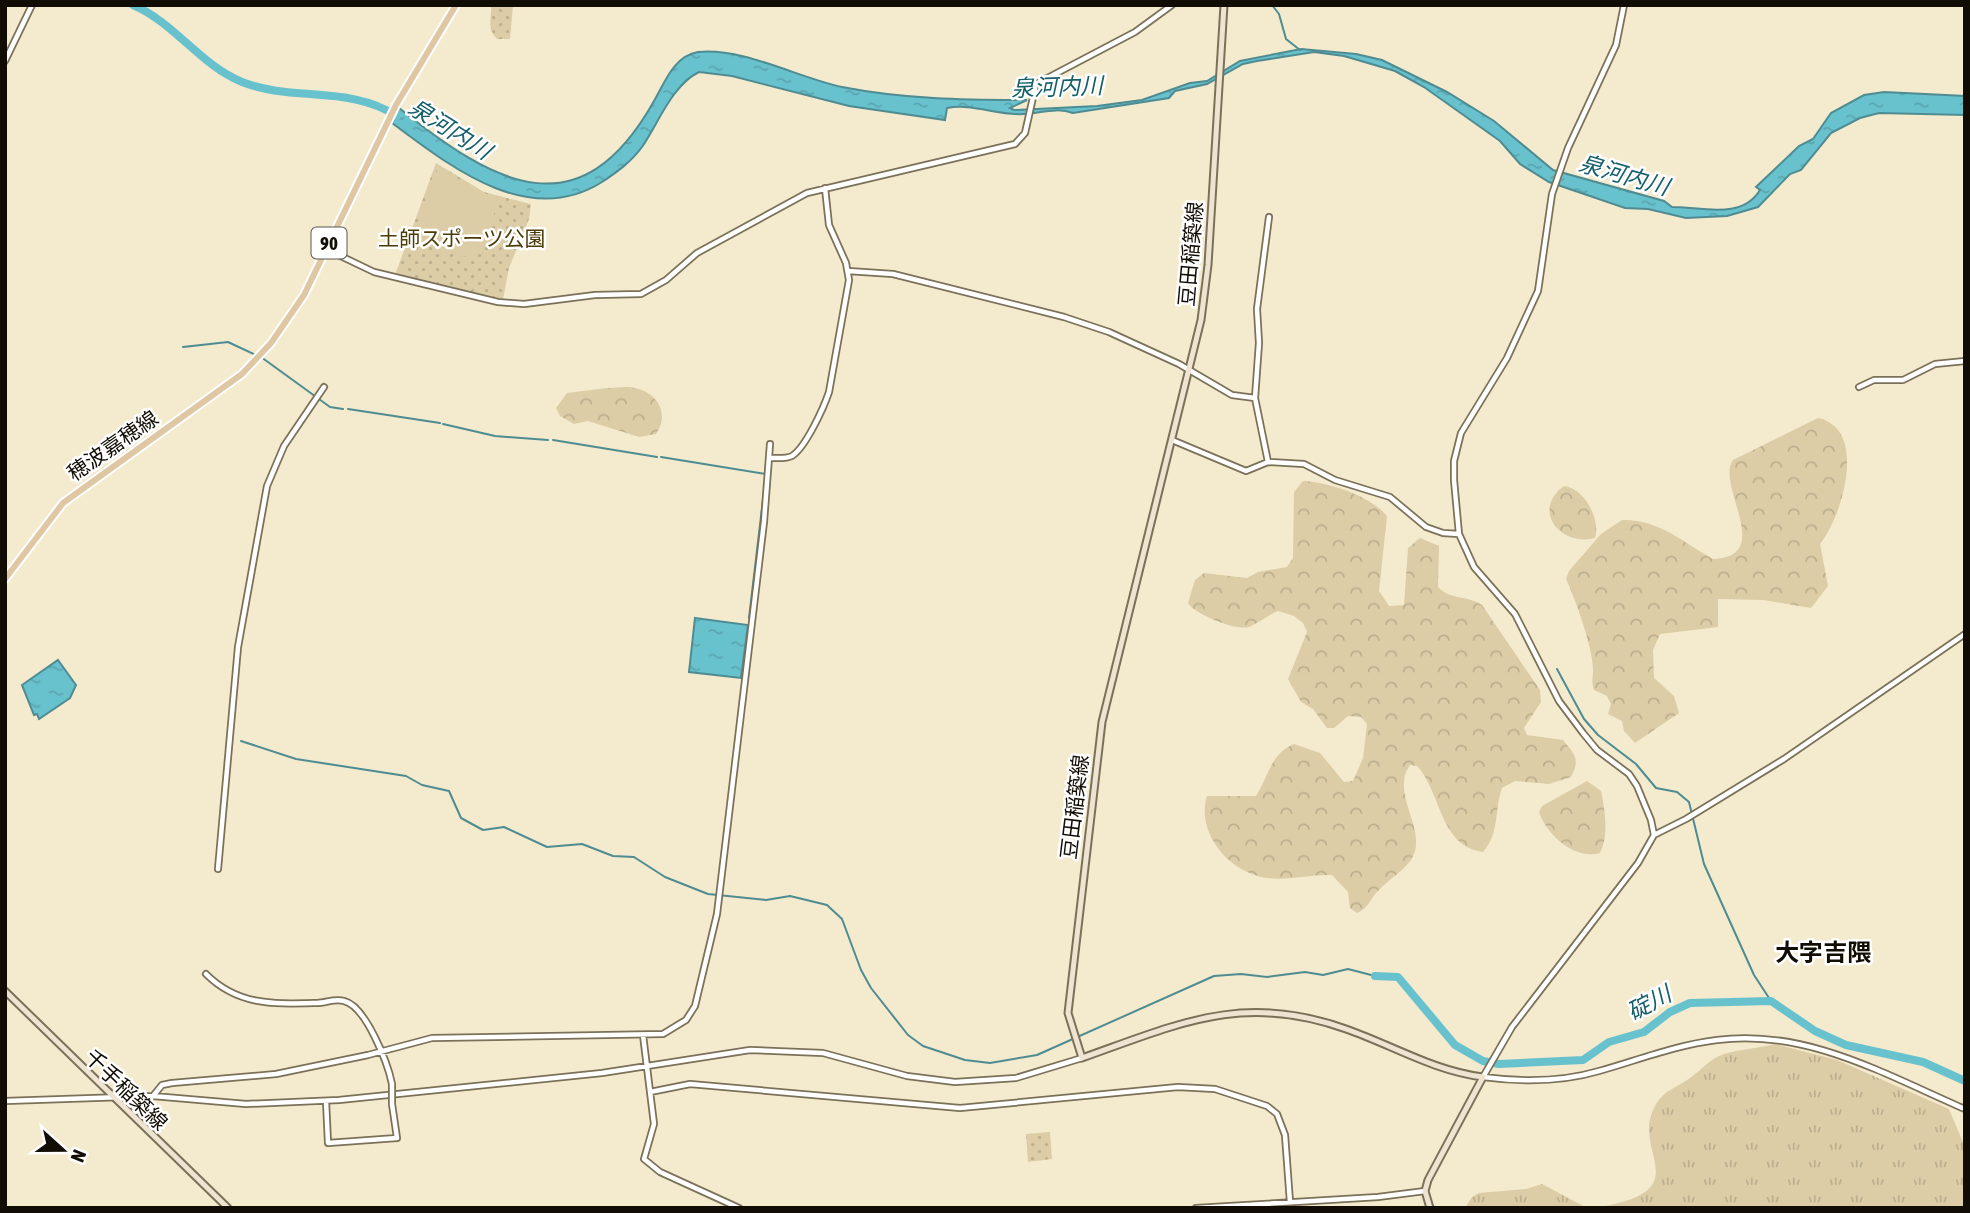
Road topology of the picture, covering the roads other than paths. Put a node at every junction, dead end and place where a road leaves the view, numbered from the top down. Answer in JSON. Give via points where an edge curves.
{"nodes":[{"id":1,"x":32,"y":5,"type":"edge"},
{"id":2,"x":456,"y":5,"type":"edge"},
{"id":3,"x":1172,"y":5,"type":"edge"},
{"id":4,"x":1224,"y":5,"type":"edge"},
{"id":5,"x":1623,"y":5,"type":"edge"},
{"id":6,"x":5,"y":61,"type":"edge"},
{"id":7,"x":824,"y":188,"type":"junction"},
{"id":8,"x":1269,"y":217,"type":"dead end"},
{"id":9,"x":326,"y":249,"type":"junction"},
{"id":10,"x":848,"y":271,"type":"junction"},
{"id":11,"x":1965,"y":361,"type":"edge"},
{"id":12,"x":1190,"y":371,"type":"junction"},
{"id":13,"x":324,"y":387,"type":"dead end"},
{"id":14,"x":1859,"y":387,"type":"dead end"},
{"id":15,"x":1255,"y":398,"type":"junction"},
{"id":16,"x":1172,"y":440,"type":"junction"},
{"id":17,"x":770,"y":444,"type":"dead end"},
{"id":18,"x":770,"y":458,"type":"junction"},
{"id":19,"x":1268,"y":463,"type":"junction"},
{"id":20,"x":1459,"y":534,"type":"junction"},
{"id":21,"x":5,"y":579,"type":"edge"},
{"id":22,"x":1965,"y":634,"type":"edge"},
{"id":23,"x":1654,"y":835,"type":"junction"},
{"id":24,"x":218,"y":869,"type":"dead end"},
{"id":25,"x":206,"y":974,"type":"dead end"},
{"id":26,"x":5,"y":991,"type":"edge"},
{"id":27,"x":643,"y":1035,"type":"junction"},
{"id":28,"x":381,"y":1052,"type":"junction"},
{"id":29,"x":1083,"y":1058,"type":"junction"},
{"id":30,"x":647,"y":1067,"type":"junction"},
{"id":31,"x":1483,"y":1077,"type":"junction"},
{"id":32,"x":650,"y":1092,"type":"junction"},
{"id":33,"x":113,"y":1096,"type":"junction"},
{"id":34,"x":153,"y":1096,"type":"junction"},
{"id":35,"x":5,"y":1101,"type":"edge"},
{"id":36,"x":326,"y":1101,"type":"junction"},
{"id":37,"x":1965,"y":1109,"type":"edge"},
{"id":38,"x":1425,"y":1191,"type":"junction"},
{"id":39,"x":1290,"y":1202,"type":"junction"},
{"id":40,"x":228,"y":1208,"type":"edge"},
{"id":41,"x":739,"y":1208,"type":"edge"},
{"id":42,"x":1196,"y":1208,"type":"edge"},
{"id":43,"x":1430,"y":1208,"type":"edge"}],
"edges":[{"from":1,"to":6,"type":"street"},
{"from":2,"to":9,"type":"main road","number":"90","via":[[396,105]]},
{"from":3,"to":7,"type":"street","via":[[1135,32],[1039,82],[1022,139],[1012,145]]},
{"from":4,"to":12,"type":"main road","name":"豆田稲築線","via":[[1208,265]]},
{"from":5,"to":20,"type":"street","via":[[1616,45],[1553,191],[1538,291],[1507,358],[1457,445],[1454,480]]},
{"from":7,"to":9,"type":"street","via":[[697,253],[653,289],[631,295],[498,302],[374,272]]},
{"from":7,"to":10,"type":"street","via":[[829,225]]},
{"from":8,"to":15,"type":"street","via":[[1257,309]]},
{"from":9,"to":21,"type":"main road","name":"穂波嘉穂線","number":"90","via":[[294,313],[258,358],[138,452],[63,503]]},
{"from":10,"to":12,"type":"street","via":[[893,274],[1064,317],[1109,332]]},
{"from":10,"to":18,"type":"street","via":[[848,293],[824,407],[795,454]]},
{"from":11,"to":14,"type":"street","via":[[1935,364],[1903,380],[1874,380]]},
{"from":12,"to":15,"type":"street","via":[[1232,395]]},
{"from":12,"to":16,"type":"main road","name":"豆田稲築線"},
{"from":13,"to":24,"type":"street","via":[[284,446],[267,488],[238,647]]},
{"from":15,"to":19,"type":"street"},
{"from":16,"to":19,"type":"street","via":[[1246,471]]},
{"from":16,"to":29,"type":"main road","name":"豆田稲築線","via":[[1102,722],[1068,1013]]},
{"from":17,"to":18,"type":"street"},
{"from":18,"to":27,"type":"street","via":[[713,932],[692,1013],[670,1031]]},
{"from":19,"to":20,"type":"street","via":[[1312,467],[1335,480],[1390,497],[1426,527]]},
{"from":20,"to":23,"type":"street","via":[[1474,567],[1515,614],[1559,701],[1597,750],[1637,786]]},
{"from":22,"to":23,"type":"street","via":[[1784,758]]},
{"from":23,"to":31,"type":"street","via":[[1638,863],[1512,1027]]},
{"from":25,"to":28,"type":"street","via":[[220,989],[240,999],[312,1004],[347,1001],[373,1033]]},
{"from":26,"to":33,"type":"main road","name":"千手稲築線"},
{"from":27,"to":28,"type":"street","via":[[432,1038]]},
{"from":27,"to":30,"type":"street"},
{"from":28,"to":34,"type":"street","via":[[264,1076],[172,1083],[158,1088]]},
{"from":28,"to":36,"type":"street","bridge":true,"via":[[391,1084],[397,1138],[328,1143]]},
{"from":29,"to":30,"type":"street","via":[[1016,1078],[965,1082],[924,1079],[836,1056],[785,1049],[750,1050]]},
{"from":29,"to":31,"type":"main road","via":[[1177,1023],[1259,1012],[1326,1023],[1433,1064]]},
{"from":30,"to":32,"type":"street"},
{"from":30,"to":36,"type":"street"},
{"from":31,"to":37,"type":"street","via":[[1578,1076],[1702,1042],[1763,1038],[1842,1055]]},
{"from":31,"to":38,"type":"main road","via":[[1433,1165]]},
{"from":32,"to":39,"type":"street","via":[[690,1084],[960,1108],[1178,1087],[1215,1089],[1278,1114],[1285,1135]]},
{"from":32,"to":41,"type":"street","via":[[654,1124],[645,1162]]},
{"from":33,"to":34,"type":"street"},
{"from":33,"to":35,"type":"street"},
{"from":33,"to":40,"type":"main road","name":"千手稲築線"},
{"from":34,"to":36,"type":"street","via":[[239,1104]]},
{"from":38,"to":39,"type":"street"},
{"from":38,"to":43,"type":"main road"},
{"from":39,"to":42,"type":"street"}]}
